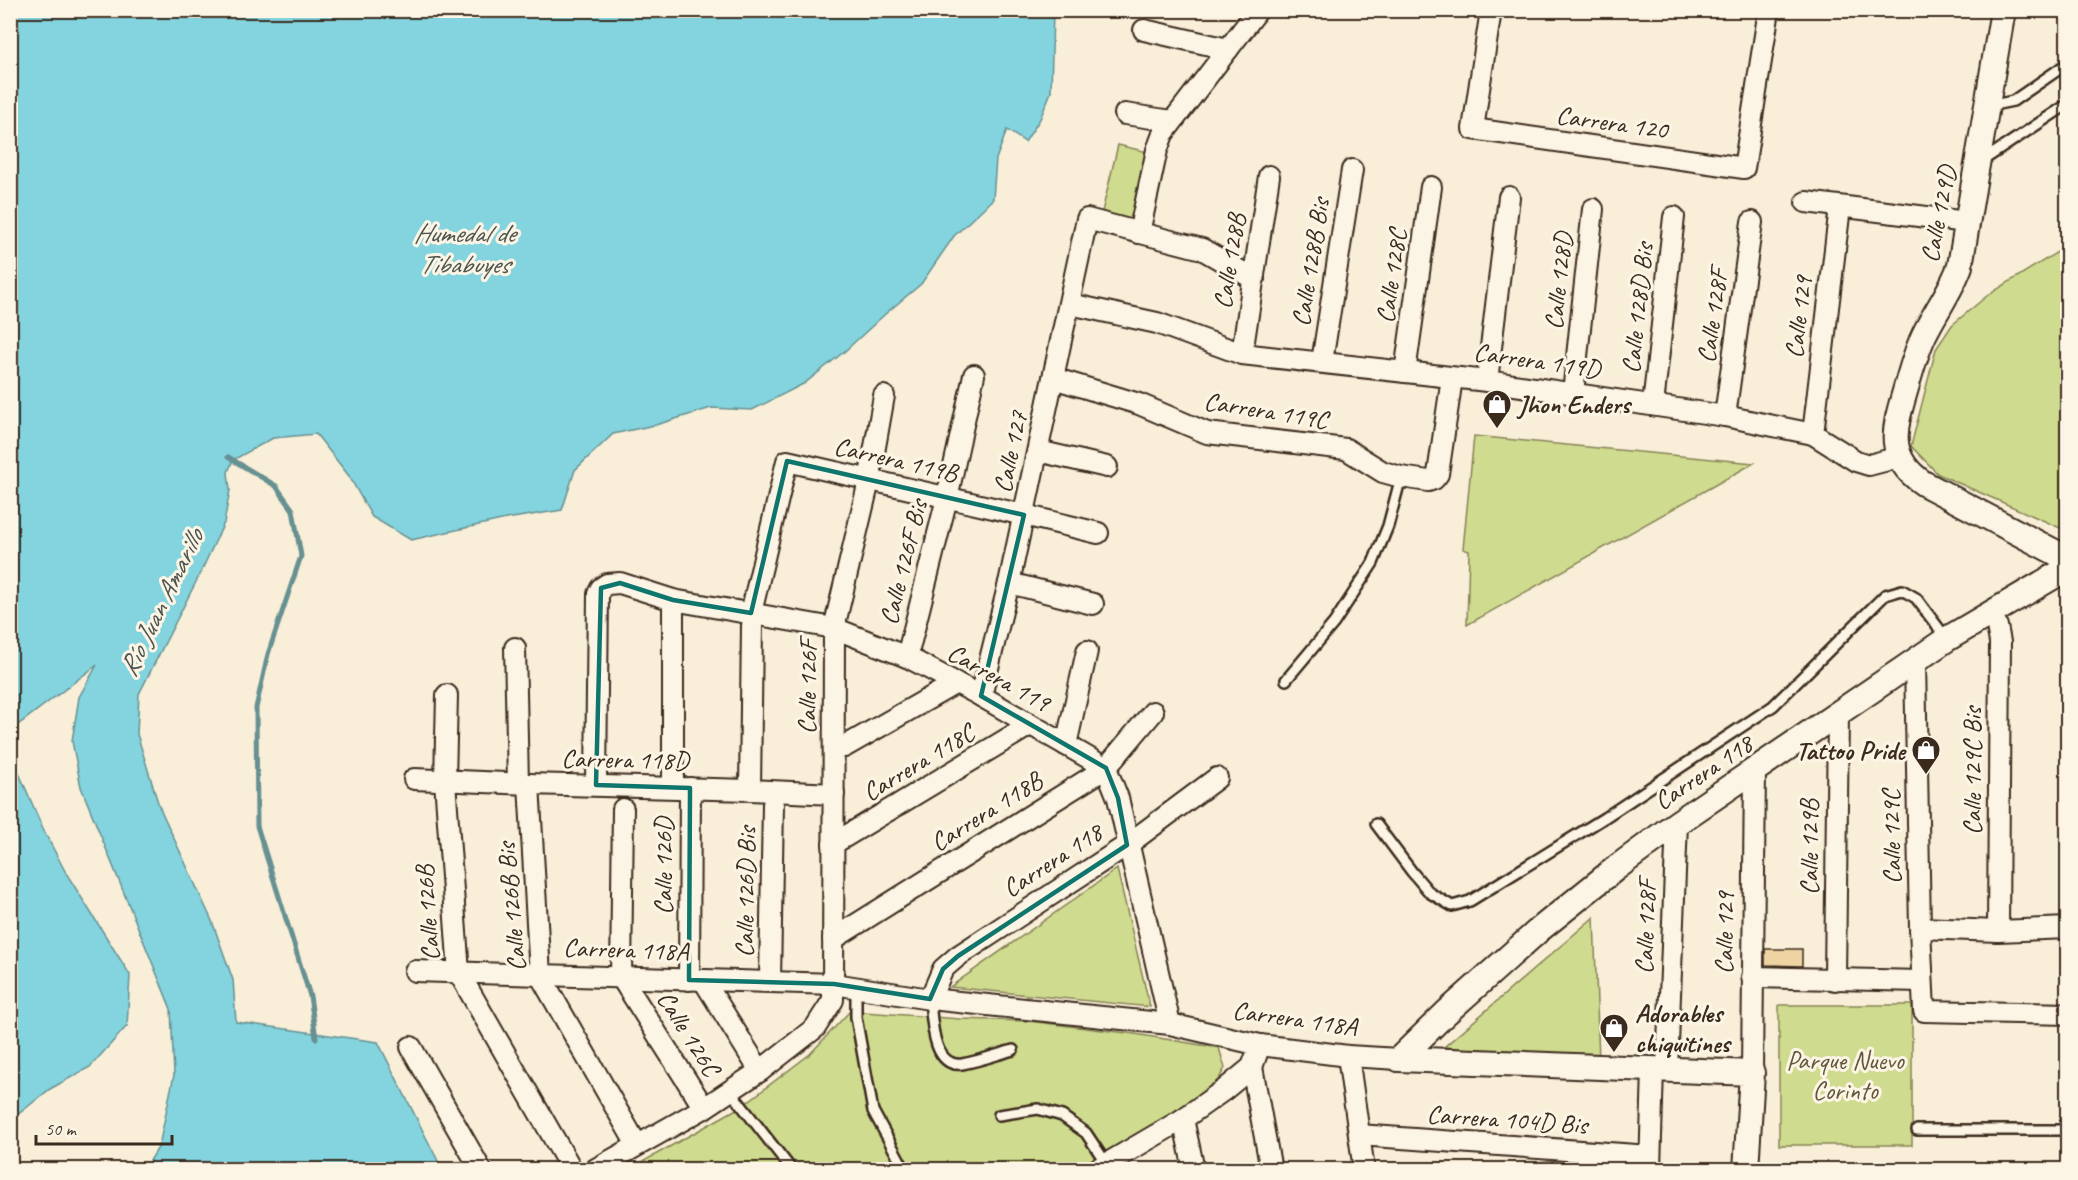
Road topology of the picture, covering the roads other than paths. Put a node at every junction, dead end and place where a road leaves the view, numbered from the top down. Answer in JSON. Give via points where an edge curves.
{"nodes":[{"id":1,"x":1258,"y":10,"type":"edge"},
{"id":2,"x":1491,"y":10,"type":"edge"},
{"id":3,"x":1769,"y":10,"type":"edge"},
{"id":4,"x":2003,"y":10,"type":"edge"},
{"id":5,"x":1144,"y":30,"type":"dead end"},
{"id":6,"x":1228,"y":49,"type":"junction"},
{"id":7,"x":2067,"y":63,"type":"edge"},
{"id":8,"x":2067,"y":104,"type":"edge"},
{"id":9,"x":1987,"y":106,"type":"junction"},
{"id":10,"x":1125,"y":114,"type":"dead end"},
{"id":11,"x":1172,"y":121,"type":"junction"},
{"id":12,"x":1977,"y":164,"type":"junction"},
{"id":13,"x":1352,"y":170,"type":"dead end"},
{"id":14,"x":1269,"y":176,"type":"dead end"},
{"id":15,"x":1431,"y":187,"type":"dead end"},
{"id":16,"x":1509,"y":197,"type":"dead end"},
{"id":17,"x":1806,"y":202,"type":"dead end"},
{"id":18,"x":1840,"y":207,"type":"junction"},
{"id":19,"x":1593,"y":209,"type":"dead end"},
{"id":20,"x":1674,"y":217,"type":"dead end"},
{"id":21,"x":1752,"y":222,"type":"dead end"},
{"id":22,"x":1967,"y":222,"type":"junction"},
{"id":23,"x":1139,"y":233,"type":"junction"},
{"id":24,"x":1254,"y":279,"type":"junction"},
{"id":25,"x":1070,"y":304,"type":"junction"},
{"id":26,"x":1242,"y":354,"type":"junction"},
{"id":27,"x":1322,"y":362,"type":"junction"},
{"id":28,"x":1404,"y":372,"type":"junction"},
{"id":29,"x":974,"y":375,"type":"dead end"},
{"id":30,"x":1053,"y":378,"type":"junction"},
{"id":31,"x":1452,"y":378,"type":"junction"},
{"id":32,"x":1487,"y":381,"type":"junction"},
{"id":33,"x":1573,"y":393,"type":"junction"},
{"id":34,"x":884,"y":396,"type":"dead end"},
{"id":35,"x":1653,"y":405,"type":"junction"},
{"id":36,"x":1725,"y":416,"type":"junction"},
{"id":37,"x":1813,"y":434,"type":"junction"},
{"id":38,"x":1038,"y":451,"type":"junction"},
{"id":39,"x":1898,"y":454,"type":"junction"},
{"id":40,"x":787,"y":461,"type":"joint"},
{"id":41,"x":1107,"y":467,"type":"dead end"},
{"id":42,"x":1401,"y":477,"type":"junction"},
{"id":43,"x":869,"y":481,"type":"junction"},
{"id":44,"x":947,"y":498,"type":"junction"},
{"id":45,"x":1024,"y":514,"type":"junction"},
{"id":46,"x":1098,"y":533,"type":"dead end"},
{"id":47,"x":2067,"y":558,"type":"edge"},
{"id":48,"x":2067,"y":568,"type":"edge"},
{"id":49,"x":1009,"y":583,"type":"junction"},
{"id":50,"x":673,"y":600,"type":"junction"},
{"id":51,"x":1093,"y":604,"type":"dead end"},
{"id":52,"x":1989,"y":614,"type":"junction"},
{"id":53,"x":752,"y":619,"type":"junction"},
{"id":54,"x":834,"y":628,"type":"junction"},
{"id":55,"x":1947,"y":639,"type":"junction"},
{"id":56,"x":515,"y":648,"type":"dead end"},
{"id":57,"x":1087,"y":651,"type":"dead end"},
{"id":58,"x":907,"y":657,"type":"junction"},
{"id":59,"x":1915,"y":661,"type":"junction"},
{"id":60,"x":1286,"y":680,"type":"dead end"},
{"id":61,"x":956,"y":683,"type":"junction"},
{"id":62,"x":447,"y":695,"type":"dead end"},
{"id":63,"x":981,"y":696,"type":"junction"},
{"id":64,"x":1153,"y":712,"type":"dead end"},
{"id":65,"x":1838,"y":714,"type":"junction"},
{"id":66,"x":1030,"y":725,"type":"junction"},
{"id":67,"x":1066,"y":745,"type":"junction"},
{"id":68,"x":844,"y":747,"type":"dead end"},
{"id":69,"x":1106,"y":768,"type":"junction"},
{"id":70,"x":1755,"y":770,"type":"junction"},
{"id":71,"x":414,"y":778,"type":"dead end"},
{"id":72,"x":1217,"y":778,"type":"dead end"},
{"id":73,"x":445,"y":781,"type":"junction"},
{"id":74,"x":523,"y":784,"type":"junction"},
{"id":75,"x":596,"y":785,"type":"junction"},
{"id":76,"x":682,"y":787,"type":"junction"},
{"id":77,"x":750,"y":790,"type":"junction"},
{"id":78,"x":834,"y":794,"type":"junction"},
{"id":79,"x":773,"y":804,"type":"dead end"},
{"id":80,"x":622,"y":809,"type":"dead end"},
{"id":81,"x":1677,"y":823,"type":"junction"},
{"id":82,"x":1376,"y":824,"type":"dead end"},
{"id":83,"x":833,"y":844,"type":"junction"},
{"id":84,"x":1127,"y":845,"type":"junction"},
{"id":85,"x":1920,"y":928,"type":"junction"},
{"id":86,"x":2067,"y":928,"type":"edge"},
{"id":87,"x":1998,"y":931,"type":"junction"},
{"id":88,"x":833,"y":939,"type":"junction"},
{"id":89,"x":415,"y":971,"type":"dead end"},
{"id":90,"x":459,"y":973,"type":"junction"},
{"id":91,"x":540,"y":975,"type":"junction"},
{"id":92,"x":621,"y":976,"type":"junction"},
{"id":93,"x":1752,"y":977,"type":"junction"},
{"id":94,"x":697,"y":980,"type":"junction"},
{"id":95,"x":1836,"y":980,"type":"junction"},
{"id":96,"x":770,"y":981,"type":"junction"},
{"id":97,"x":1921,"y":981,"type":"junction"},
{"id":98,"x":834,"y":984,"type":"junction"},
{"id":99,"x":856,"y":988,"type":"junction"},
{"id":100,"x":930,"y":999,"type":"junction"},
{"id":101,"x":2067,"y":1014,"type":"edge"},
{"id":102,"x":1170,"y":1024,"type":"junction"},
{"id":103,"x":1260,"y":1046,"type":"junction"},
{"id":104,"x":411,"y":1047,"type":"dead end"},
{"id":105,"x":1013,"y":1050,"type":"dead end"},
{"id":106,"x":1348,"y":1056,"type":"junction"},
{"id":107,"x":1399,"y":1059,"type":"junction"},
{"id":108,"x":1252,"y":1067,"type":"junction"},
{"id":109,"x":1660,"y":1069,"type":"junction"},
{"id":110,"x":760,"y":1071,"type":"junction"},
{"id":111,"x":1752,"y":1073,"type":"junction"},
{"id":112,"x":731,"y":1092,"type":"junction"},
{"id":113,"x":704,"y":1108,"type":"junction"},
{"id":114,"x":999,"y":1115,"type":"dead end"},
{"id":115,"x":1183,"y":1119,"type":"junction"},
{"id":116,"x":1917,"y":1130,"type":"dead end"},
{"id":117,"x":2067,"y":1130,"type":"edge"},
{"id":118,"x":1359,"y":1135,"type":"junction"},
{"id":119,"x":637,"y":1145,"type":"junction"},
{"id":120,"x":1650,"y":1163,"type":"edge"},
{"id":121,"x":1110,"y":1165,"type":"edge"},
{"id":122,"x":481,"y":1170,"type":"edge"},
{"id":123,"x":572,"y":1170,"type":"edge"},
{"id":124,"x":594,"y":1170,"type":"edge"},
{"id":125,"x":792,"y":1170,"type":"edge"},
{"id":126,"x":904,"y":1170,"type":"edge"},
{"id":127,"x":1194,"y":1170,"type":"edge"},
{"id":128,"x":1271,"y":1170,"type":"edge"},
{"id":129,"x":1364,"y":1170,"type":"edge"},
{"id":130,"x":1746,"y":1170,"type":"edge"}],
"edges":[{"from":1,"to":6,"type":"street"},
{"from":2,"to":3,"type":"street","name":"Carrera 120","via":[[1473,129],[1744,168]]},
{"from":4,"to":9,"type":"street","name":"Calle 129D"},
{"from":5,"to":6,"type":"street"},
{"from":6,"to":11,"type":"street"},
{"from":7,"to":9,"type":"lane","via":[[2013,101]]},
{"from":8,"to":12,"type":"lane"},
{"from":9,"to":12,"type":"street","name":"Calle 129D"},
{"from":10,"to":11,"type":"street"},
{"from":11,"to":23,"type":"street","via":[[1157,150]]},
{"from":12,"to":22,"type":"street","name":"Calle 129D"},
{"from":13,"to":27,"type":"street","name":"Calle 128B Bis"},
{"from":14,"to":24,"type":"street","name":"Calle 128B"},
{"from":15,"to":28,"type":"street","name":"Calle 128C"},
{"from":16,"to":32,"type":"street"},
{"from":17,"to":18,"type":"street"},
{"from":18,"to":22,"type":"street"},
{"from":18,"to":37,"type":"street","name":"Calle 129"},
{"from":19,"to":33,"type":"street","name":"Calle 128D"},
{"from":20,"to":35,"type":"street","name":"Calle 128D Bis"},
{"from":21,"to":36,"type":"street","name":"Calle 128F"},
{"from":22,"to":39,"type":"street","name":"Calle 129D","via":[[1957,275],[1916,355],[1895,426]]},
{"from":23,"to":24,"type":"street","via":[[1202,249]]},
{"from":23,"to":25,"type":"street","name":"Calle 127","via":[[1087,219]]},
{"from":24,"to":26,"type":"street","name":"Calle 128B"},
{"from":25,"to":26,"type":"street","name":"Carrera 119D","via":[[1157,323]]},
{"from":25,"to":30,"type":"street","name":"Calle 127"},
{"from":26,"to":27,"type":"street","name":"Carrera 119D"},
{"from":27,"to":28,"type":"street","name":"Carrera 119D"},
{"from":28,"to":31,"type":"street","name":"Carrera 119D"},
{"from":29,"to":44,"type":"street","name":"Calle 126F Bis"},
{"from":30,"to":38,"type":"street","name":"Calle 127"},
{"from":30,"to":42,"type":"street","name":"Carrera 119C","via":[[1139,404],[1207,433],[1346,449],[1383,472]]},
{"from":31,"to":32,"type":"street","name":"Carrera 119D"},
{"from":31,"to":42,"type":"street","name":"Carrera 119C","via":[[1438,474],[1428,481]]},
{"from":32,"to":33,"type":"street","name":"Carrera 119D"},
{"from":33,"to":35,"type":"street","name":"Carrera 119D"},
{"from":34,"to":43,"type":"street","name":"Calle 126F"},
{"from":35,"to":36,"type":"street","name":"Carrera 119D"},
{"from":36,"to":37,"type":"street","name":"Carrera 119D"},
{"from":37,"to":39,"type":"street","name":"Carrera 119D","via":[[1869,465]]},
{"from":38,"to":41,"type":"street"},
{"from":38,"to":45,"type":"street","name":"Calle 127"},
{"from":39,"to":47,"type":"street","via":[[1904,466],[1923,483]]},
{"from":40,"to":43,"type":"street","name":"Carrera 119B"},
{"from":40,"to":53,"type":"street","name":"Calle 126D Bis"},
{"from":42,"to":60,"type":"lane","via":[[1373,563],[1334,623]]},
{"from":43,"to":44,"type":"street","name":"Carrera 119B"},
{"from":43,"to":54,"type":"street","name":"Calle 126F"},
{"from":44,"to":45,"type":"street","name":"Carrera 119B"},
{"from":44,"to":58,"type":"street","name":"Calle 126F Bis"},
{"from":45,"to":46,"type":"street","name":"Carrera 119B"},
{"from":45,"to":49,"type":"street","name":"Calle 127"},
{"from":48,"to":52,"type":"street","name":"Carrera 118"},
{"from":49,"to":51,"type":"street"},
{"from":49,"to":63,"type":"street","name":"Calle 127"},
{"from":50,"to":53,"type":"street","name":"Carrera 119"},
{"from":50,"to":75,"type":"street","name":"Carrera 119","via":[[620,583],[607,584],[598,594]]},
{"from":50,"to":76,"type":"street","name":"Calle 126D"},
{"from":52,"to":55,"type":"street","name":"Carrera 118"},
{"from":52,"to":87,"type":"street","name":"Calle 129C Bis","via":[[1997,626],[2000,642]]},
{"from":53,"to":54,"type":"street","name":"Carrera 119"},
{"from":53,"to":77,"type":"street","name":"Calle 126D Bis"},
{"from":54,"to":58,"type":"street","name":"Carrera 119"},
{"from":54,"to":78,"type":"street","name":"Calle 126F"},
{"from":55,"to":59,"type":"street","name":"Carrera 118"},
{"from":55,"to":82,"type":"lane","via":[[1916,598],[1902,591],[1885,595],[1773,706],[1470,901],[1452,906],[1431,894]]},
{"from":56,"to":74,"type":"street","name":"Calle 126B Bis"},
{"from":57,"to":67,"type":"street"},
{"from":58,"to":61,"type":"street","name":"Carrera 119"},
{"from":59,"to":65,"type":"street","name":"Carrera 118"},
{"from":59,"to":85,"type":"street","name":"Calle 129C"},
{"from":61,"to":63,"type":"street","name":"Carrera 119"},
{"from":61,"to":68,"type":"street"},
{"from":62,"to":73,"type":"street","name":"Calle 126B"},
{"from":63,"to":66,"type":"street","name":"Carrera 119"},
{"from":64,"to":69,"type":"street","name":"Carrera 118B"},
{"from":65,"to":70,"type":"street","name":"Carrera 118"},
{"from":65,"to":95,"type":"street","name":"Calle 129B"},
{"from":66,"to":67,"type":"street","name":"Carrera 119"},
{"from":66,"to":83,"type":"street","name":"Carrera 118C"},
{"from":67,"to":69,"type":"street","name":"Carrera 119"},
{"from":69,"to":84,"type":"street","via":[[1118,798]]},
{"from":69,"to":88,"type":"street","name":"Carrera 118B"},
{"from":70,"to":81,"type":"street","name":"Carrera 118"},
{"from":70,"to":93,"type":"street","name":"Calle 129"},
{"from":71,"to":73,"type":"street","name":"Carrera 118D"},
{"from":72,"to":84,"type":"street","name":"Carrera 118"},
{"from":73,"to":74,"type":"street","name":"Carrera 118D"},
{"from":73,"to":90,"type":"street","name":"Calle 126B"},
{"from":74,"to":75,"type":"street","name":"Carrera 118D"},
{"from":74,"to":91,"type":"street","name":"Calle 126B Bis"},
{"from":75,"to":76,"type":"street","name":"Carrera 118D"},
{"from":76,"to":77,"type":"street","name":"Carrera 118D"},
{"from":76,"to":94,"type":"street","name":"Calle 126D"},
{"from":77,"to":78,"type":"street","name":"Carrera 118D"},
{"from":78,"to":83,"type":"street","name":"Calle 126F"},
{"from":79,"to":96,"type":"street","name":"Calle 126D Bis"},
{"from":80,"to":92,"type":"street"},
{"from":81,"to":107,"type":"street","name":"Carrera 118","via":[[1539,930]]},
{"from":81,"to":109,"type":"street","name":"Calle 128F"},
{"from":83,"to":88,"type":"street","name":"Calle 126F"},
{"from":84,"to":100,"type":"street","name":"Carrera 118","via":[[958,956],[943,969]]},
{"from":84,"to":102,"type":"street"},
{"from":85,"to":87,"type":"street"},
{"from":85,"to":97,"type":"street","name":"Calle 129C"},
{"from":86,"to":87,"type":"street"},
{"from":88,"to":98,"type":"street","name":"Calle 126F"},
{"from":89,"to":90,"type":"street","name":"Carrera 118A"},
{"from":90,"to":91,"type":"street","name":"Carrera 118A"},
{"from":90,"to":123,"type":"street","name":"Calle 126B"},
{"from":91,"to":92,"type":"street","name":"Carrera 118A"},
{"from":91,"to":119,"type":"street","name":"Calle 126B Bis"},
{"from":92,"to":94,"type":"street","name":"Carrera 118A"},
{"from":92,"to":113,"type":"street","name":"Calle 126C"},
{"from":93,"to":95,"type":"street"},
{"from":93,"to":111,"type":"street","name":"Calle 129"},
{"from":94,"to":96,"type":"street","name":"Carrera 118A"},
{"from":94,"to":110,"type":"street"},
{"from":95,"to":97,"type":"street"},
{"from":96,"to":98,"type":"street","name":"Carrera 118A"},
{"from":97,"to":101,"type":"street","name":"Calle 129C","via":[[1924,1011]]},
{"from":98,"to":99,"type":"street","name":"Carrera 118A"},
{"from":98,"to":110,"type":"street","via":[[833,1000],[815,1028]]},
{"from":99,"to":100,"type":"street","name":"Carrera 118A"},
{"from":99,"to":126,"type":"lane","via":[[856,1017],[873,1111]]},
{"from":100,"to":102,"type":"street","name":"Carrera 118A"},
{"from":100,"to":105,"type":"lane","via":[[937,1047],[946,1060],[960,1065]]},
{"from":102,"to":103,"type":"street","name":"Carrera 118A"},
{"from":103,"to":106,"type":"street","name":"Carrera 118A"},
{"from":103,"to":108,"type":"street"},
{"from":104,"to":122,"type":"street"},
{"from":106,"to":107,"type":"street","name":"Carrera 118A"},
{"from":106,"to":118,"type":"street"},
{"from":107,"to":109,"type":"street","name":"Carrera 118A"},
{"from":108,"to":115,"type":"street"},
{"from":108,"to":128,"type":"street"},
{"from":109,"to":111,"type":"street","name":"Carrera 118A"},
{"from":109,"to":120,"type":"street","name":"Calle 128F"},
{"from":110,"to":112,"type":"street"},
{"from":111,"to":130,"type":"street","name":"Calle 129"},
{"from":112,"to":113,"type":"street"},
{"from":112,"to":125,"type":"lane"},
{"from":113,"to":119,"type":"street"},
{"from":114,"to":121,"type":"lane","via":[[1038,1109],[1062,1116],[1086,1133]]},
{"from":115,"to":121,"type":"street"},
{"from":115,"to":127,"type":"street"},
{"from":116,"to":117,"type":"lane"},
{"from":118,"to":120,"type":"street","name":"Carrera 104D Bis"},
{"from":118,"to":129,"type":"street"},
{"from":119,"to":124,"type":"street"}]}
